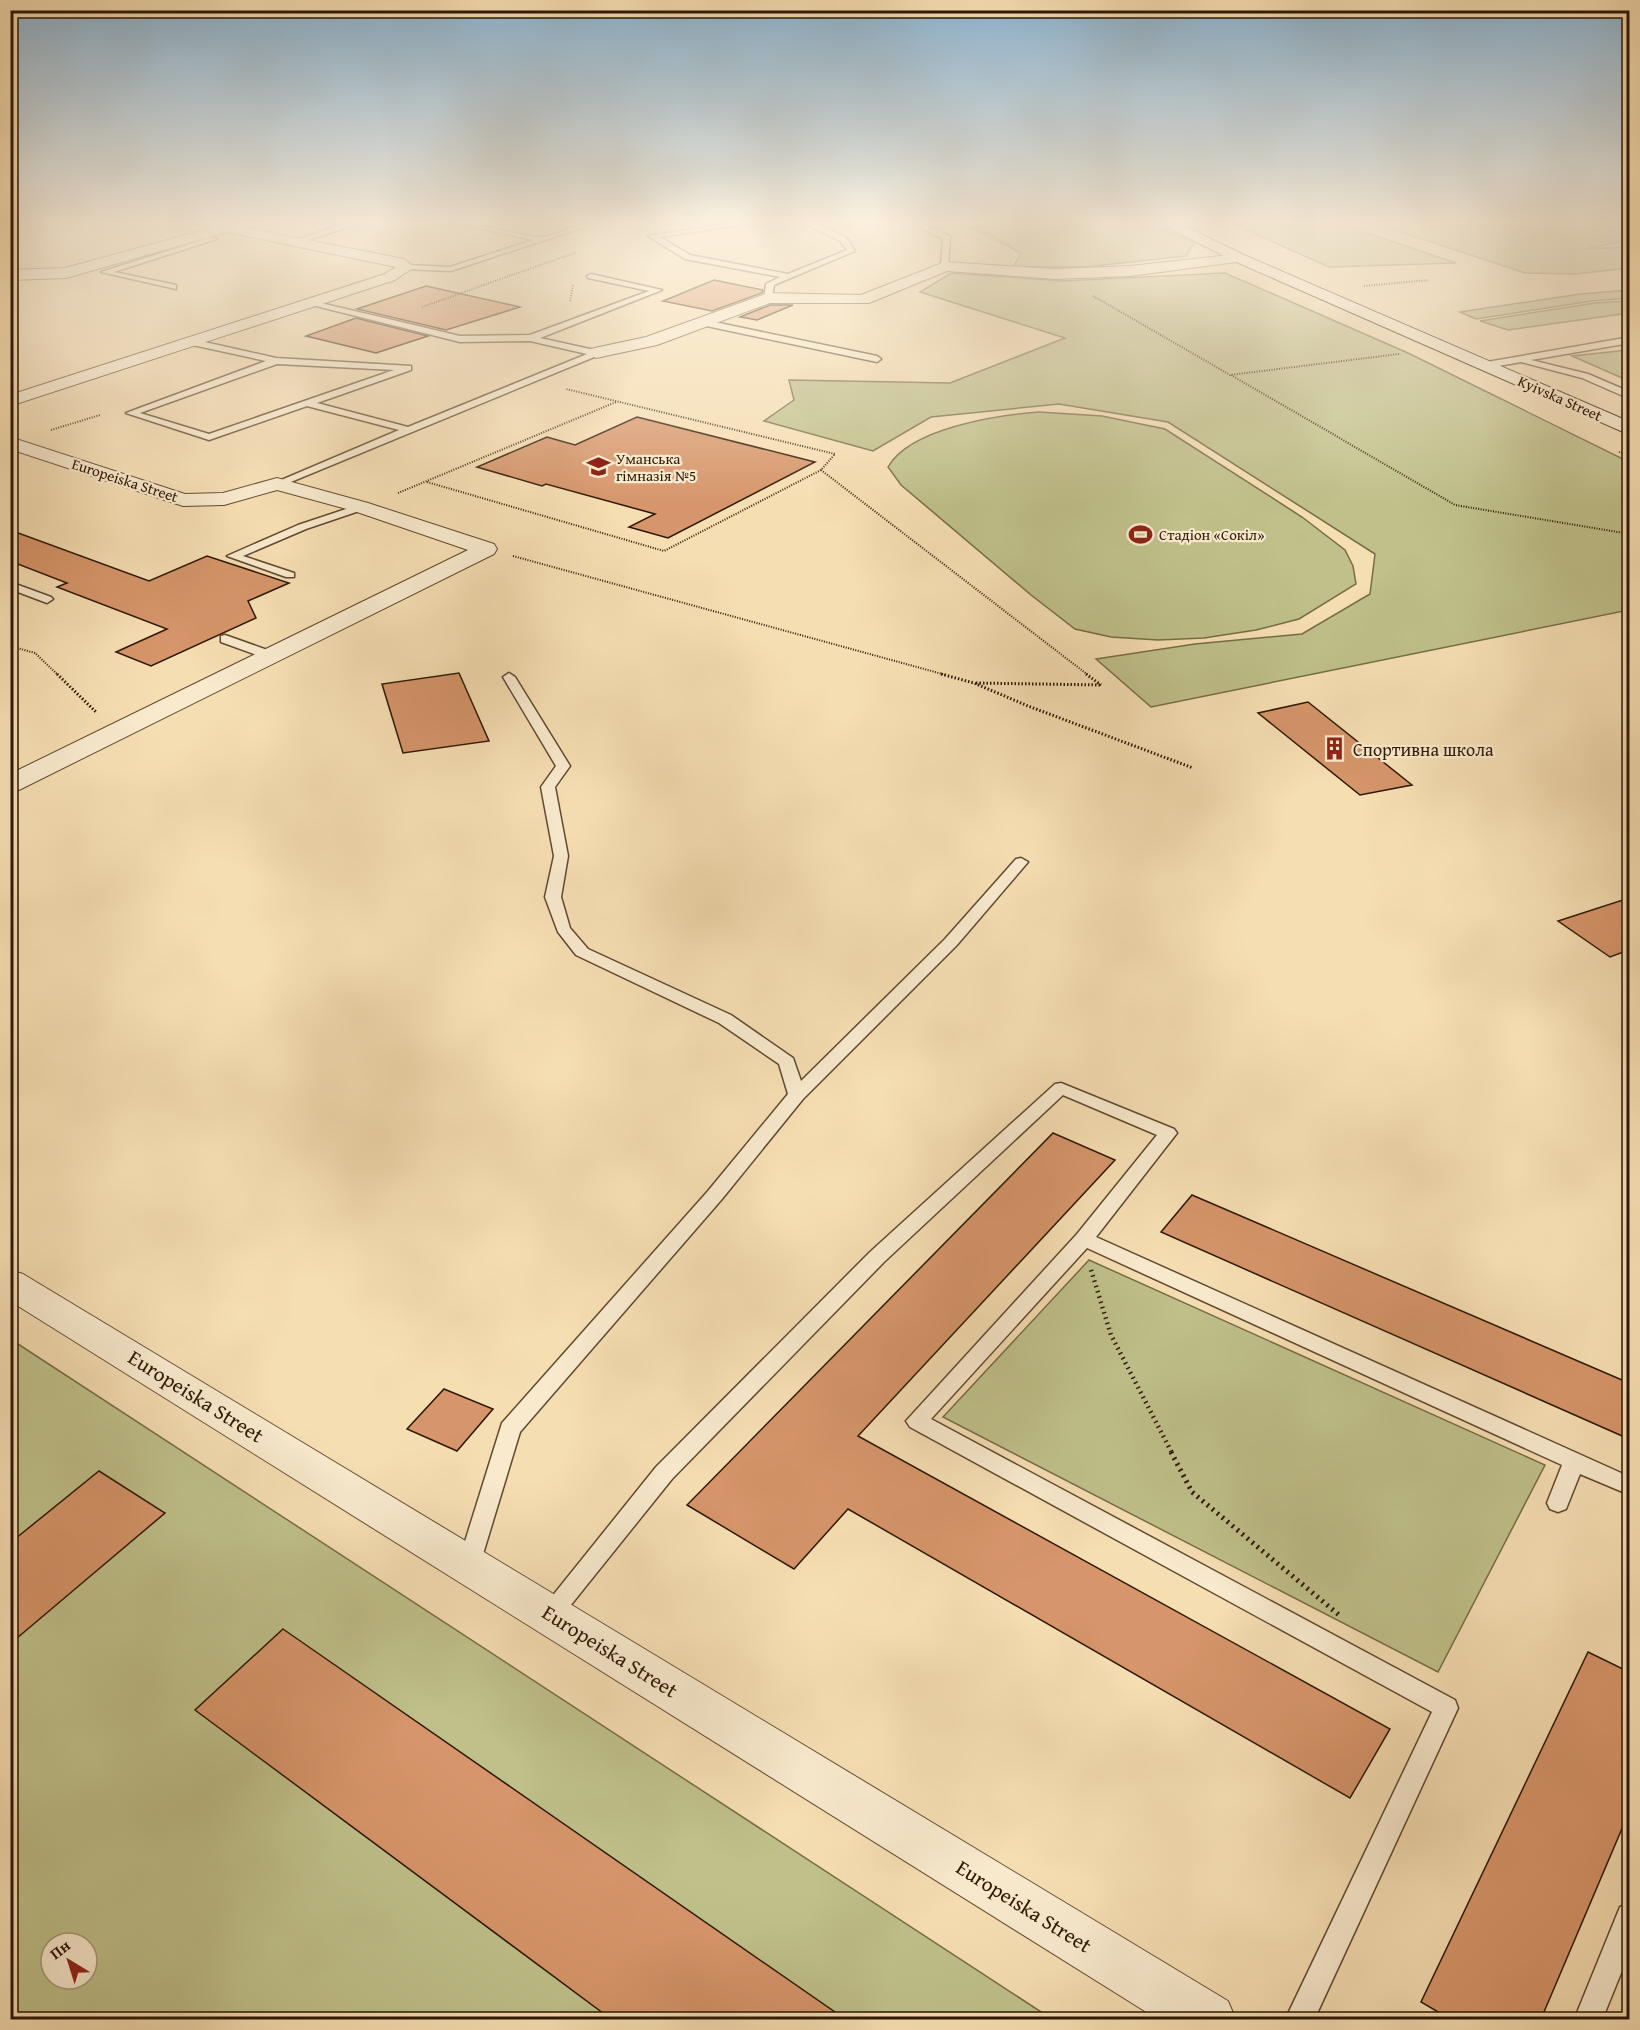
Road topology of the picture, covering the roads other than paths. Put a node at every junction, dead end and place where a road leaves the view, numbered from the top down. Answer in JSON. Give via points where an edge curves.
{"nodes":[{"id":1,"x":270,"y":316,"type":"edge"},
{"id":2,"x":362,"y":316,"type":"edge"},
{"id":3,"x":591,"y":316,"type":"edge"},
{"id":4,"x":717,"y":316,"type":"edge"},
{"id":5,"x":1373,"y":316,"type":"edge"},
{"id":6,"x":700,"y":322,"type":"junction"},
{"id":7,"x":530,"y":339,"type":"junction"},
{"id":8,"x":1629,"y":340,"type":"edge"},
{"id":9,"x":191,"y":342,"type":"junction"},
{"id":10,"x":596,"y":353,"type":"junction"},
{"id":11,"x":877,"y":359,"type":"dead end"},
{"id":12,"x":1518,"y":360,"type":"junction"},
{"id":13,"x":276,"y":361,"type":"junction"},
{"id":14,"x":1487,"y":365,"type":"junction"},
{"id":15,"x":1629,"y":396,"type":"edge"},
{"id":16,"x":10,"y":401,"type":"edge"},
{"id":17,"x":307,"y":403,"type":"junction"},
{"id":18,"x":405,"y":429,"type":"junction"},
{"id":19,"x":1629,"y":429,"type":"edge"},
{"id":20,"x":10,"y":443,"type":"edge"},
{"id":21,"x":277,"y":484,"type":"junction"},
{"id":22,"x":361,"y":507,"type":"junction"},
{"id":23,"x":290,"y":574,"type":"dead end"},
{"id":24,"x":10,"y":585,"type":"edge"},
{"id":25,"x":46,"y":599,"type":"dead end"},
{"id":26,"x":225,"y":639,"type":"dead end"},
{"id":27,"x":272,"y":656,"type":"junction"},
{"id":28,"x":509,"y":677,"type":"dead end"},
{"id":29,"x":10,"y":784,"type":"edge"},
{"id":30,"x":1022,"y":862,"type":"dead end"},
{"id":31,"x":797,"y":1095,"type":"junction"},
{"id":32,"x":1084,"y":1239,"type":"junction"},
{"id":33,"x":10,"y":1282,"type":"edge"},
{"id":34,"x":1574,"y":1462,"type":"junction"},
{"id":35,"x":1629,"y":1487,"type":"edge"},
{"id":36,"x":1558,"y":1503,"type":"dead end"},
{"id":37,"x":469,"y":1564,"type":"junction"},
{"id":38,"x":550,"y":1614,"type":"junction"},
{"id":39,"x":1629,"y":1916,"type":"edge"},
{"id":40,"x":1209,"y":2019,"type":"edge"},
{"id":41,"x":1299,"y":2019,"type":"edge"},
{"id":42,"x":1588,"y":2019,"type":"edge"}],
"edges":[{"from":1,"to":9,"type":"street"},
{"from":2,"to":7,"type":"lane","via":[[460,339]]},
{"from":3,"to":7,"type":"lane"},
{"from":4,"to":6,"type":"street"},
{"from":5,"to":14,"type":"main road","name":"Kyivska Street"},
{"from":6,"to":10,"type":"street","via":[[651,341]]},
{"from":6,"to":11,"type":"lane"},
{"from":7,"to":10,"type":"lane"},
{"from":8,"to":12,"type":"lane"},
{"from":9,"to":13,"type":"lane"},
{"from":9,"to":16,"type":"street"},
{"from":10,"to":18,"type":"lane"},
{"from":12,"to":14,"type":"lane"},
{"from":12,"to":15,"type":"lane","via":[[1585,376]]},
{"from":13,"to":17,"type":"lane","via":[[408,368]]},
{"from":13,"to":17,"type":"lane","via":[[131,414],[209,437]]},
{"from":14,"to":19,"type":"main road","name":"Kyivska Street"},
{"from":17,"to":18,"type":"lane"},
{"from":18,"to":21,"type":"lane"},
{"from":20,"to":21,"type":"street","name":"Europeiska Street","via":[[183,500],[224,499]]},
{"from":21,"to":22,"type":"street"},
{"from":22,"to":23,"type":"lane","via":[[233,556]]},
{"from":22,"to":27,"type":"street","via":[[486,549]]},
{"from":24,"to":25,"type":"lane"},
{"from":26,"to":27,"type":"lane"},
{"from":27,"to":29,"type":"street"},
{"from":28,"to":31,"type":"lane","via":[[563,766],[548,787],[561,856],[553,897],[563,929],[582,952],[725,1019],[787,1062]]},
{"from":30,"to":31,"type":"lane","via":[[951,942]]},
{"from":31,"to":37,"type":"lane","via":[[510,1429]]},
{"from":32,"to":34,"type":"lane"},
{"from":32,"to":38,"type":"lane","via":[[1168,1133],[1061,1088],[877,1257],[672,1465]]},
{"from":32,"to":41,"type":"lane","via":[[917,1421],[1446,1708]]},
{"from":33,"to":37,"type":"street","name":"Europeiska Street"},
{"from":34,"to":35,"type":"lane"},
{"from":34,"to":36,"type":"lane"},
{"from":37,"to":38,"type":"street","name":"Europeiska Street"},
{"from":38,"to":40,"type":"street","name":"Europeiska Street"},
{"from":39,"to":42,"type":"lane"}]}
